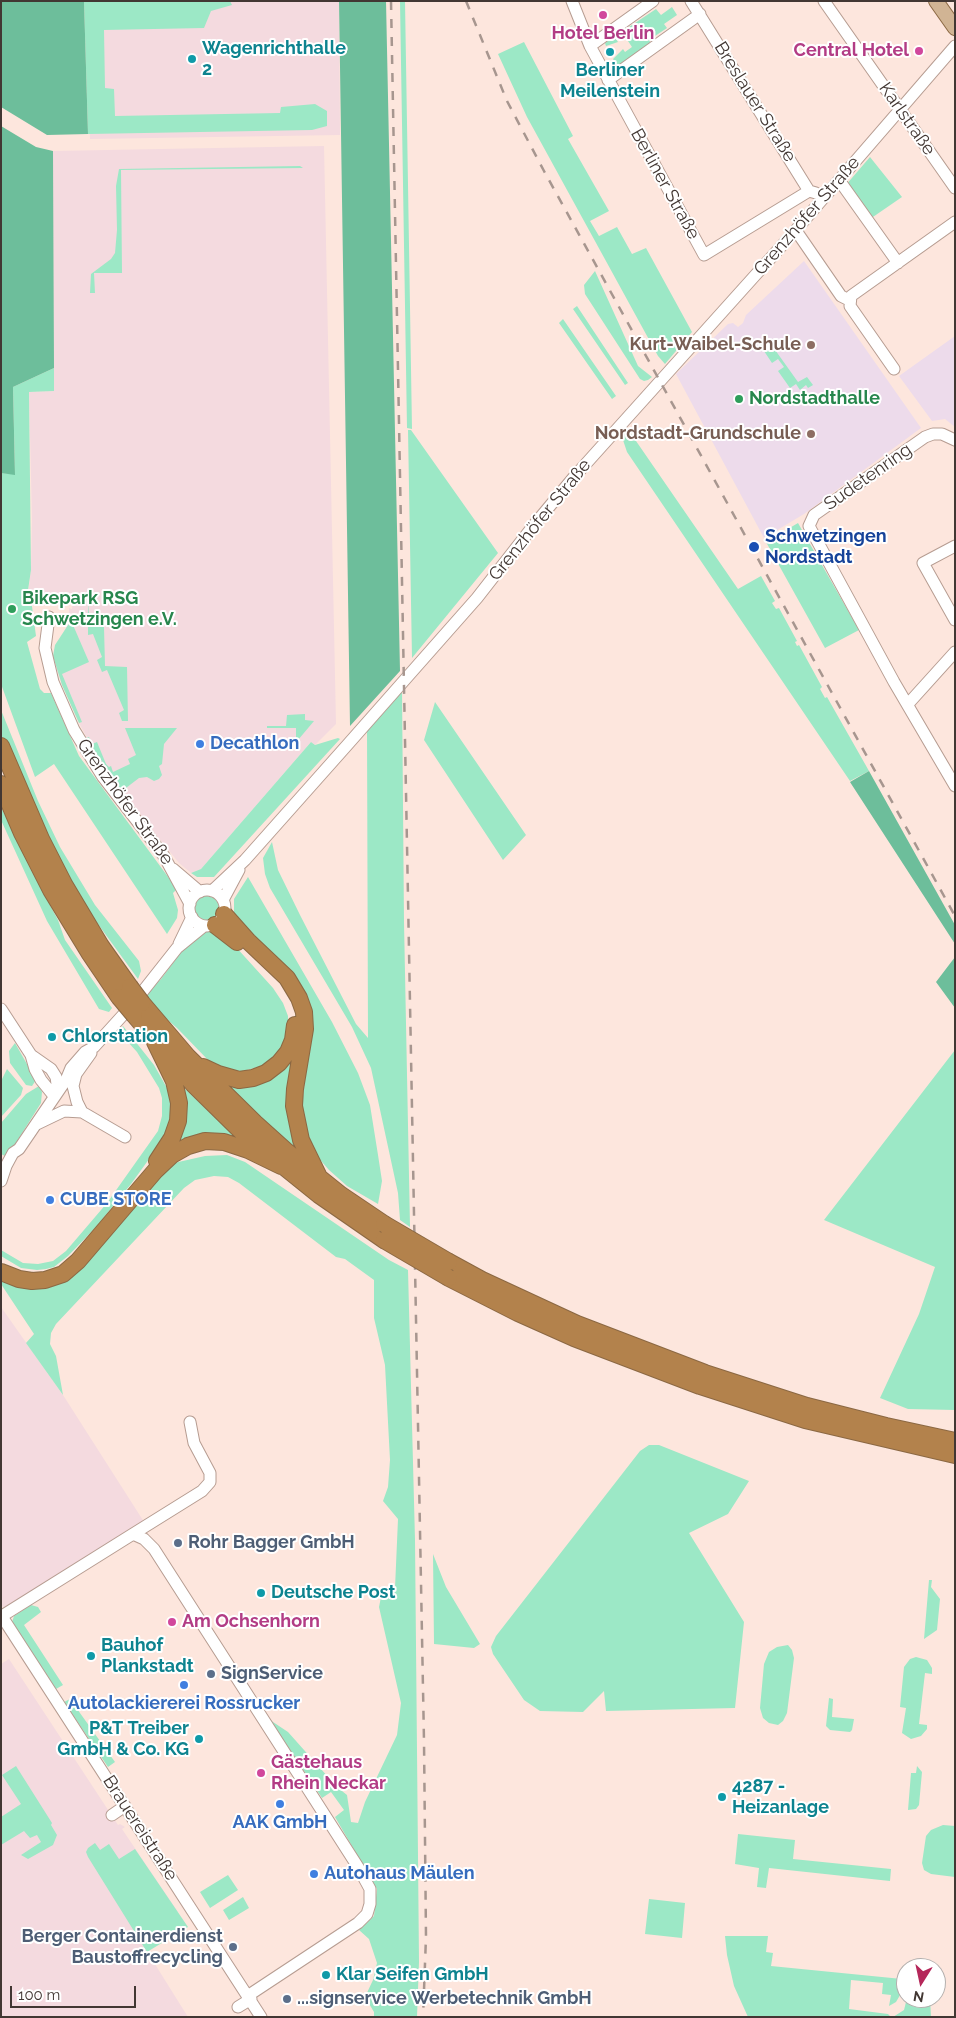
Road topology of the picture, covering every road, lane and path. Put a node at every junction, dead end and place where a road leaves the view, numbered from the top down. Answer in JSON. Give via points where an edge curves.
{"nodes":[{"id":1,"x":572,"y":1,"type":"edge"},
{"id":2,"x":653,"y":1,"type":"edge"},
{"id":3,"x":691,"y":1,"type":"edge"},
{"id":4,"x":824,"y":1,"type":"edge"},
{"id":5,"x":936,"y":1,"type":"edge"},
{"id":6,"x":700,"y":14,"type":"junction"},
{"id":7,"x":955,"y":28,"type":"edge"},
{"id":8,"x":590,"y":46,"type":"junction"},
{"id":9,"x":955,"y":46,"type":"edge"},
{"id":10,"x":608,"y":80,"type":"junction"},
{"id":11,"x":900,"y":109,"type":"junction"},
{"id":12,"x":839,"y":180,"type":"junction"},
{"id":13,"x":955,"y":188,"type":"edge"},
{"id":14,"x":810,"y":191,"type":"junction"},
{"id":15,"x":823,"y":197,"type":"junction"},
{"id":16,"x":955,"y":222,"type":"edge"},
{"id":17,"x":794,"y":231,"type":"junction"},
{"id":18,"x":898,"y":263,"type":"junction"},
{"id":19,"x":850,"y":303,"type":"junction"},
{"id":20,"x":894,"y":369,"type":"dead end"},
{"id":21,"x":955,"y":440,"type":"edge"},
{"id":22,"x":955,"y":546,"type":"edge"},
{"id":23,"x":49,"y":617,"type":"dead end"},
{"id":24,"x":955,"y":620,"type":"edge"},
{"id":25,"x":955,"y":652,"type":"edge"},
{"id":26,"x":908,"y":704,"type":"junction"},
{"id":27,"x":1,"y":746,"type":"edge"},
{"id":28,"x":1,"y":784,"type":"edge"},
{"id":29,"x":955,"y":786,"type":"edge"},
{"id":30,"x":245,"y":860,"type":"junction"},
{"id":31,"x":170,"y":867,"type":"junction"},
{"id":32,"x":212,"y":891,"type":"junction"},
{"id":33,"x":200,"y":892,"type":"junction"},
{"id":34,"x":190,"y":904,"type":"junction"},
{"id":35,"x":216,"y":916,"type":"junction"},
{"id":36,"x":192,"y":917,"type":"junction"},
{"id":37,"x":177,"y":948,"type":"junction"},
{"id":38,"x":125,"y":992,"type":"junction"},
{"id":39,"x":138,"y":1009,"type":"junction"},
{"id":40,"x":1,"y":1010,"type":"edge"},
{"id":41,"x":155,"y":1042,"type":"junction"},
{"id":42,"x":31,"y":1055,"type":"junction"},
{"id":43,"x":188,"y":1057,"type":"junction"},
{"id":44,"x":51,"y":1070,"type":"junction"},
{"id":45,"x":74,"y":1071,"type":"junction"},
{"id":46,"x":56,"y":1093,"type":"junction"},
{"id":47,"x":82,"y":1112,"type":"junction"},
{"id":48,"x":34,"y":1126,"type":"junction"},
{"id":49,"x":125,"y":1137,"type":"dead end"},
{"id":50,"x":281,"y":1166,"type":"junction"},
{"id":51,"x":318,"y":1177,"type":"junction"},
{"id":52,"x":3,"y":1178,"type":"edge"},
{"id":53,"x":1,"y":1261,"type":"edge"},
{"id":54,"x":449,"y":1270,"type":"junction"},
{"id":55,"x":1,"y":1272,"type":"edge"},
{"id":56,"x":190,"y":1422,"type":"dead end"},
{"id":57,"x":955,"y":1441,"type":"edge"},
{"id":58,"x":955,"y":1455,"type":"edge"},
{"id":59,"x":133,"y":1534,"type":"junction"},
{"id":60,"x":2,"y":1616,"type":"edge"},
{"id":61,"x":125,"y":1806,"type":"junction"},
{"id":62,"x":112,"y":1815,"type":"dead end"},
{"id":63,"x":250,"y":1997,"type":"junction"},
{"id":64,"x":238,"y":2007,"type":"dead end"},
{"id":65,"x":261,"y":2017,"type":"edge"}],
"edges":[{"from":1,"to":8,"type":"street","name":"Berliner Straße"},
{"from":2,"to":8,"type":"street"},
{"from":3,"to":6,"type":"street","name":"Breslauer Straße"},
{"from":4,"to":11,"type":"street","name":"Karlstraße"},
{"from":5,"to":7,"type":"main road"},
{"from":6,"to":10,"type":"street"},
{"from":6,"to":14,"type":"street","name":"Breslauer Straße"},
{"from":8,"to":10,"type":"street","name":"Berliner Straße"},
{"from":9,"to":11,"type":"street","name":"Grenzhöfer Straße"},
{"from":10,"to":14,"type":"street","name":"Berliner Straße","via":[[704,255]]},
{"from":11,"to":12,"type":"street","name":"Grenzhöfer Straße"},
{"from":11,"to":13,"type":"street","name":"Karlstraße"},
{"from":12,"to":15,"type":"street","name":"Grenzhöfer Straße"},
{"from":12,"to":18,"type":"street"},
{"from":14,"to":15,"type":"street"},
{"from":15,"to":17,"type":"street","name":"Grenzhöfer Straße"},
{"from":16,"to":18,"type":"street"},
{"from":17,"to":19,"type":"street","via":[[841,296]]},
{"from":17,"to":30,"type":"street","name":"Grenzhöfer Straße","via":[[574,477],[477,598]]},
{"from":18,"to":19,"type":"street","via":[[851,296]]},
{"from":19,"to":20,"type":"street"},
{"from":21,"to":26,"type":"street","name":"Sudetenring","via":[[942,434],[925,437],[836,499],[809,522],[810,530]]},
{"from":22,"to":24,"type":"street","via":[[923,564]]},
{"from":23,"to":31,"type":"street","name":"Grenzhöfer Straße","via":[[45,648],[53,682],[74,730],[103,777]]},
{"from":25,"to":26,"type":"street"},
{"from":26,"to":29,"type":"street"},
{"from":27,"to":38,"type":"highway","via":[[64,884]]},
{"from":28,"to":38,"type":"highway","via":[[51,890],[90,954]]},
{"from":30,"to":32,"type":"street","name":"Grenzhöfer Straße"},
{"from":30,"to":35,"type":"street","name":"Grenzhöfer Straße"},
{"from":31,"to":33,"type":"street","name":"Grenzhöfer Straße"},
{"from":31,"to":34,"type":"street"},
{"from":32,"to":33,"type":"street"},
{"from":32,"to":35,"type":"street"},
{"from":33,"to":34,"type":"street"},
{"from":34,"to":36,"type":"street"},
{"from":35,"to":36,"type":"street","via":[[198,924]]},
{"from":35,"to":37,"type":"street","name":"Grenzhöfer Straße"},
{"from":35,"to":43,"type":"highway","via":[[225,931],[290,1001],[295,1027],[293,1040],[279,1063],[253,1078],[228,1078]]},
{"from":35,"to":51,"type":"highway","via":[[287,978],[299,998],[305,1029],[294,1106],[301,1140]]},
{"from":36,"to":37,"type":"street","name":"Grenzhöfer Straße"},
{"from":37,"to":45,"type":"street","name":"Grenzhöfer Straße","via":[[132,1005],[94,1047],[85,1052]]},
{"from":38,"to":39,"type":"highway","bridge":true},
{"from":39,"to":41,"type":"highway"},
{"from":39,"to":43,"type":"highway"},
{"from":40,"to":42,"type":"street"},
{"from":41,"to":50,"type":"highway","via":[[213,1104]]},
{"from":41,"to":53,"type":"highway","via":[[174,1081],[179,1103],[176,1128],[163,1154],[92,1239],[57,1271],[37,1274],[20,1271]]},
{"from":42,"to":44,"type":"street"},
{"from":42,"to":46,"type":"street","via":[[35,1069]]},
{"from":43,"to":51,"type":"highway","via":[[255,1123]]},
{"from":44,"to":45,"type":"street"},
{"from":44,"to":46,"type":"street","via":[[56,1077]]},
{"from":45,"to":46,"type":"street","name":"Grenzhöfer Straße"},
{"from":45,"to":47,"type":"street","via":[[73,1086]]},
{"from":46,"to":48,"type":"street","name":"Grenzhöfer Straße"},
{"from":47,"to":48,"type":"street","via":[[64,1111]]},
{"from":47,"to":49,"type":"street"},
{"from":48,"to":52,"type":"street","name":"Grenzhöfer Straße","via":[[13,1153]]},
{"from":50,"to":54,"type":"highway","bridge":true,"via":[[384,1240]]},
{"from":50,"to":55,"type":"highway","via":[[230,1143],[205,1141],[188,1146],[172,1155],[155,1172],[63,1274],[32,1281]]},
{"from":51,"to":54,"type":"highway","bridge":true},
{"from":54,"to":57,"type":"highway","via":[[482,1280],[577,1324],[705,1374],[807,1406]]},
{"from":54,"to":58,"type":"highway","via":[[518,1312],[574,1338],[690,1383],[805,1420]]},
{"from":56,"to":59,"type":"street","via":[[194,1443],[210,1473],[210,1482],[202,1491]]},
{"from":59,"to":60,"type":"street"},
{"from":59,"to":63,"type":"street","via":[[154,1549],[370,1889],[370,1904],[364,1918]]},
{"from":60,"to":61,"type":"street","name":"Brauereistraße"},
{"from":61,"to":62,"type":"street"},
{"from":61,"to":63,"type":"street","name":"Brauereistraße"},
{"from":63,"to":64,"type":"street"},
{"from":63,"to":65,"type":"street","name":"Brauereistraße"}]}
